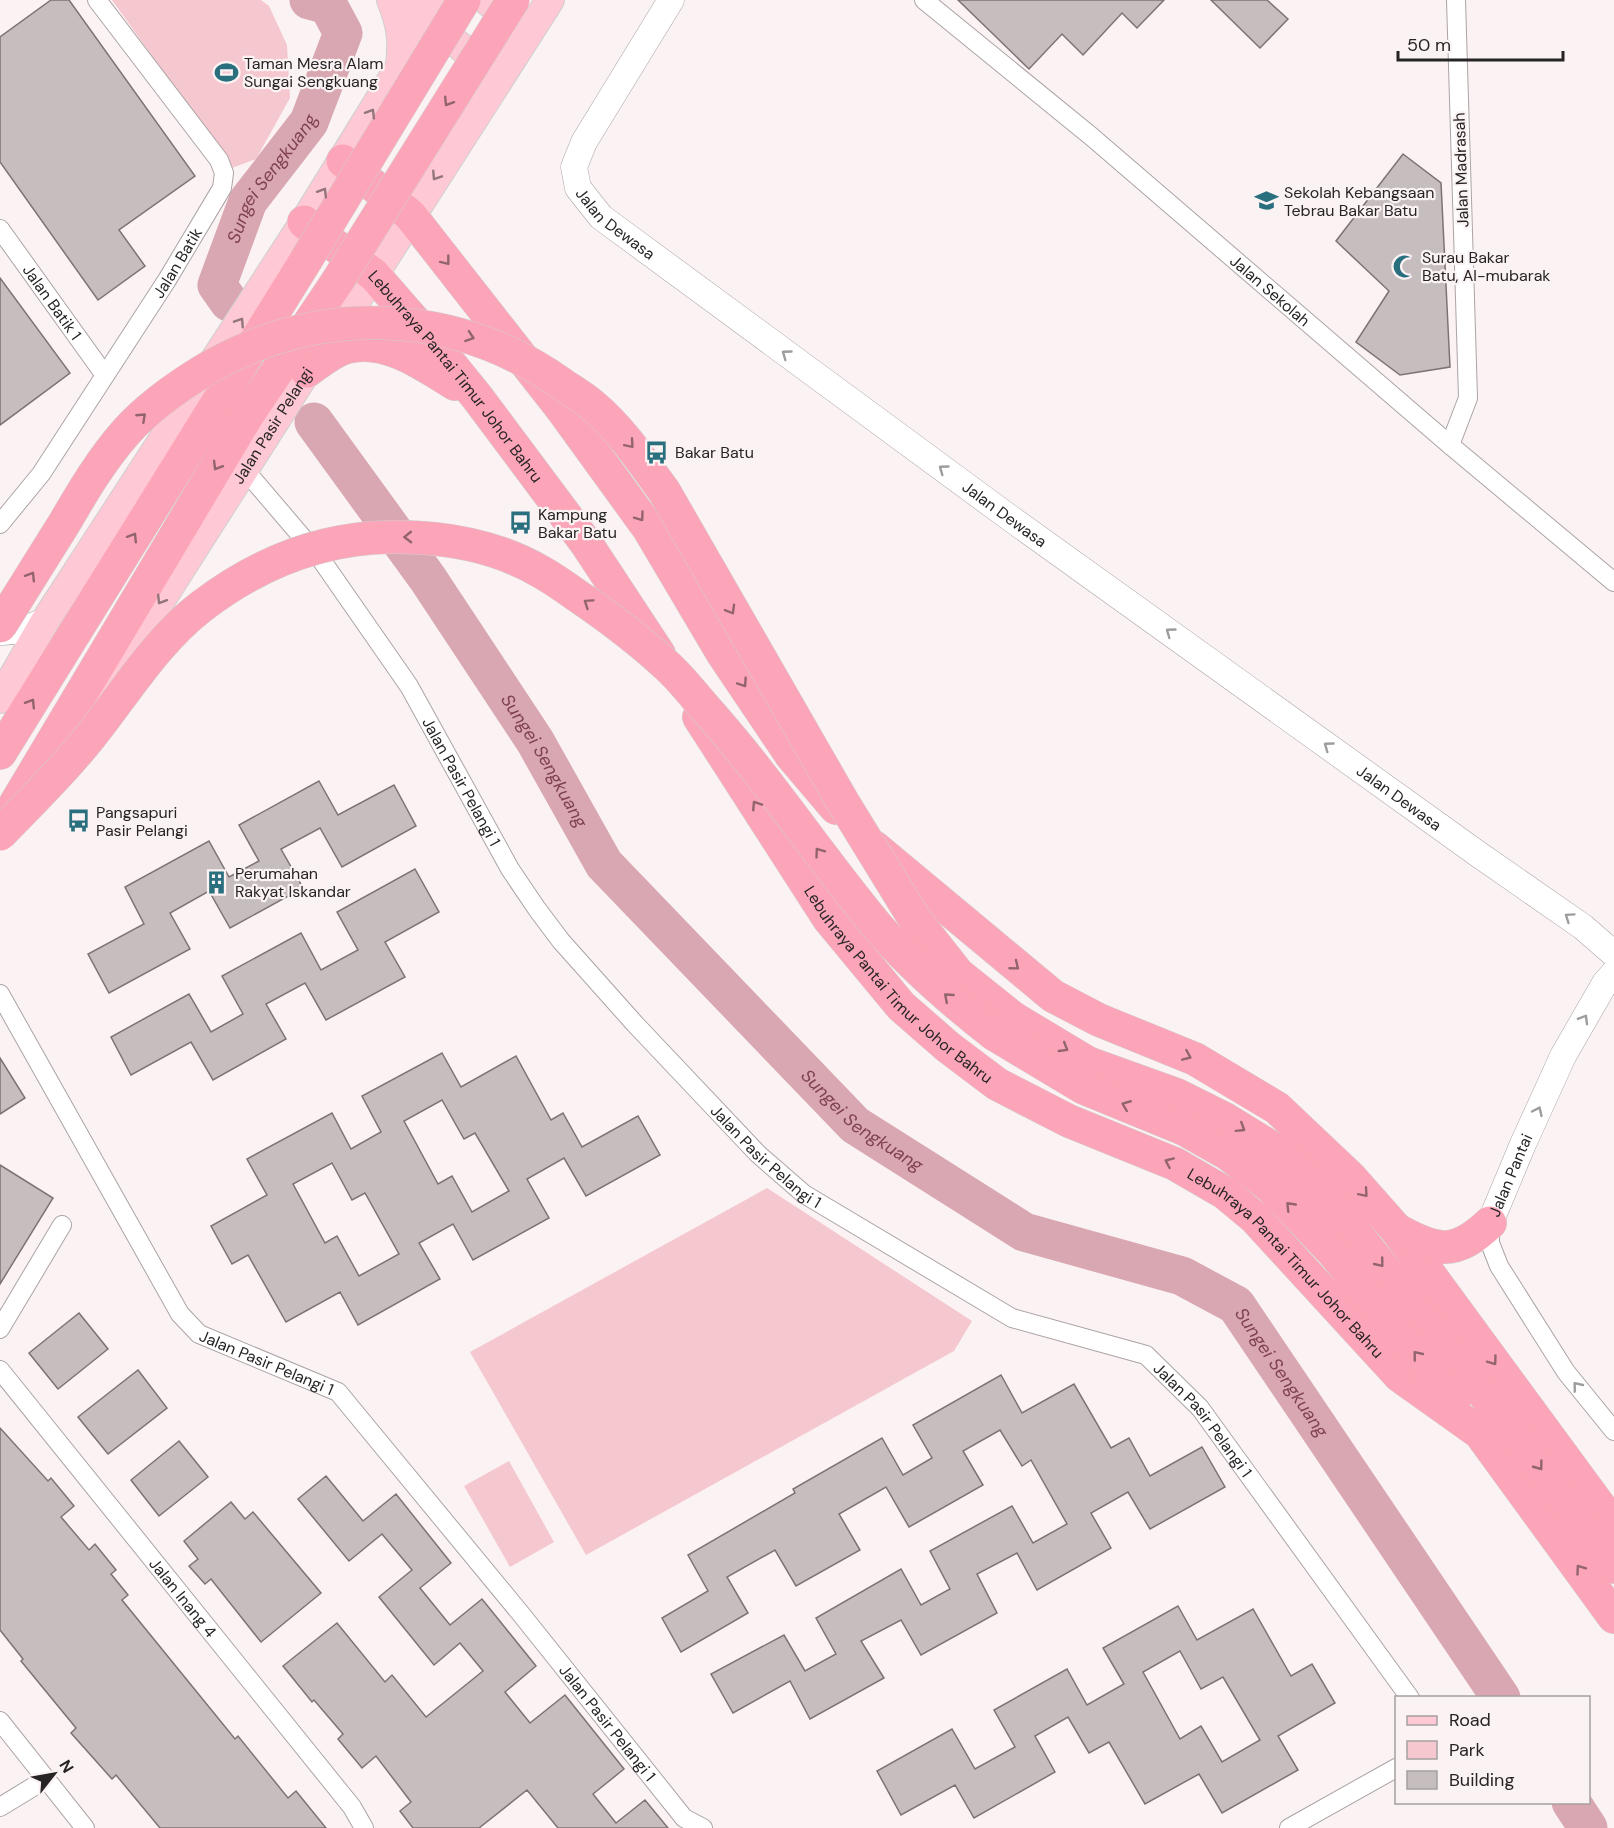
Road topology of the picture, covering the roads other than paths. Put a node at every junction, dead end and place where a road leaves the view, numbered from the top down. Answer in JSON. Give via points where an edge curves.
{"nodes":[{"id":1,"x":97,"y":0,"type":"edge"},
{"id":2,"x":391,"y":0,"type":"edge"},
{"id":3,"x":464,"y":0,"type":"edge"},
{"id":4,"x":486,"y":0,"type":"edge"},
{"id":5,"x":513,"y":0,"type":"edge"},
{"id":6,"x":550,"y":0,"type":"edge"},
{"id":7,"x":670,"y":0,"type":"edge"},
{"id":8,"x":924,"y":0,"type":"edge"},
{"id":9,"x":1456,"y":0,"type":"edge"},
{"id":10,"x":428,"y":7,"type":"edge"},
{"id":11,"x":528,"y":34,"type":"junction"},
{"id":12,"x":400,"y":66,"type":"junction"},
{"id":13,"x":500,"y":77,"type":"junction"},
{"id":14,"x":343,"y":161,"type":"junction"},
{"id":15,"x":410,"y":215,"type":"junction"},
{"id":16,"x":304,"y":222,"type":"junction"},
{"id":17,"x":0,"y":230,"type":"edge"},
{"id":18,"x":374,"y":275,"type":"junction"},
{"id":19,"x":307,"y":371,"type":"junction"},
{"id":20,"x":104,"y":374,"type":"junction"},
{"id":21,"x":477,"y":398,"type":"junction"},
{"id":22,"x":1450,"y":445,"type":"junction"},
{"id":23,"x":244,"y":469,"type":"junction"},
{"id":24,"x":0,"y":524,"type":"edge"},
{"id":25,"x":1614,"y":582,"type":"edge"},
{"id":26,"x":45,"y":621,"type":"junction"},
{"id":27,"x":0,"y":626,"type":"edge"},
{"id":28,"x":0,"y":632,"type":"edge"},
{"id":29,"x":0,"y":699,"type":"edge"},
{"id":30,"x":0,"y":753,"type":"edge"},
{"id":31,"x":0,"y":832,"type":"edge"},
{"id":32,"x":0,"y":853,"type":"edge"},
{"id":33,"x":972,"y":927,"type":"junction"},
{"id":34,"x":1614,"y":954,"type":"edge"},
{"id":35,"x":1614,"y":973,"type":"edge"},
{"id":36,"x":0,"y":994,"type":"edge"},
{"id":37,"x":900,"y":1006,"type":"junction"},
{"id":38,"x":1004,"y":1026,"type":"junction"},
{"id":39,"x":1491,"y":1223,"type":"junction"},
{"id":40,"x":62,"y":1225,"type":"dead end"},
{"id":41,"x":1396,"y":1229,"type":"junction"},
{"id":42,"x":0,"y":1329,"type":"edge"},
{"id":43,"x":0,"y":1370,"type":"edge"},
{"id":44,"x":1492,"y":1426,"type":"junction"},
{"id":45,"x":1614,"y":1431,"type":"edge"},
{"id":46,"x":1614,"y":1526,"type":"edge"},
{"id":47,"x":1614,"y":1567,"type":"edge"},
{"id":48,"x":1614,"y":1617,"type":"edge"},
{"id":49,"x":1409,"y":1696,"type":"edge"},
{"id":50,"x":0,"y":1721,"type":"edge"},
{"id":51,"x":1395,"y":1769,"type":"edge"},
{"id":52,"x":46,"y":1779,"type":"junction"},
{"id":53,"x":0,"y":1807,"type":"edge"},
{"id":54,"x":86,"y":1828,"type":"edge"},
{"id":55,"x":364,"y":1828,"type":"edge"},
{"id":56,"x":703,"y":1828,"type":"edge"},
{"id":57,"x":1289,"y":1828,"type":"edge"}],
"edges":[{"from":1,"to":20,"type":"street","name":"Jalan Batik","via":[[219,160],[224,173],[222,188]]},
{"from":2,"to":12,"type":"main road","via":[[403,40]]},
{"from":30,"to":3,"type":"highway","one_way":true,"bridge":true},
{"from":4,"to":11,"type":"main road"},
{"from":5,"to":31,"type":"highway","one_way":true,"bridge":true,"via":[[337,282],[247,416]]},
{"from":6,"to":11,"type":"main road","name":"Jalan Pasir Pelangi"},
{"from":34,"to":7,"type":"street","name":"Jalan Dewasa","one_way":true,"via":[[1583,927],[1010,518],[601,217],[578,188],[574,167],[584,142]]},
{"from":8,"to":22,"type":"street","name":"Jalan Sekolah","via":[[1092,137]]},
{"from":9,"to":22,"type":"street","name":"Jalan Madrasah","via":[[1468,398]]},
{"from":10,"to":12,"type":"main road"},
{"from":10,"to":13,"type":"main road"},
{"from":11,"to":13,"type":"main road","name":"Jalan Pasir Pelangi"},
{"from":14,"to":12,"type":"main road","one_way":true},
{"from":13,"to":15,"type":"main road","name":"Jalan Pasir Pelangi","one_way":true},
{"from":14,"to":15,"type":"highway"},
{"from":16,"to":14,"type":"main road","one_way":true},
{"from":15,"to":18,"type":"main road","name":"Jalan Pasir Pelangi"},
{"from":15,"to":33,"type":"highway","one_way":true,"via":[[562,409],[649,529],[723,654],[791,754],[878,851]]},
{"from":16,"to":18,"type":"highway","name":"Lebuhraya Pantai Timur Johor Bahru"},
{"from":26,"to":16,"type":"main road","one_way":true,"bridge":true},
{"from":17,"to":20,"type":"street","name":"Jalan Batik 1"},
{"from":18,"to":19,"type":"main road","name":"Jalan Pasir Pelangi"},
{"from":18,"to":21,"type":"highway","name":"Lebuhraya Pantai Timur Johor Bahru"},
{"from":19,"to":21,"type":"highway","via":[[346,347],[375,346],[422,363]]},
{"from":19,"to":23,"type":"main road","name":"Jalan Pasir Pelangi"},
{"from":20,"to":24,"type":"street","name":"Jalan Batik","via":[[41,474]]},
{"from":37,"to":21,"type":"highway","name":"Lebuhraya Pantai Timur Johor Bahru","one_way":true,"via":[[829,918],[608,575]]},
{"from":22,"to":25,"type":"street","name":"Jalan Sekolah"},
{"from":23,"to":32,"type":"main road","name":"Jalan Pasir Pelangi","one_way":true},
{"from":23,"to":49,"type":"street","name":"Jalan Pasir Pelangi 1","via":[[320,558],[409,686],[510,868],[555,933],[758,1154],[804,1194],[1012,1318],[1146,1355],[1200,1408]]},
{"from":26,"to":28,"type":"street"},
{"from":26,"to":29,"type":"main road"},
{"from":27,"to":38,"type":"highway","one_way":true,"bridge":true,"via":[[91,479],[126,432],[162,398],[191,378],[253,345],[315,327],[390,323],[425,326],[497,347],[544,371],[592,404],[632,446],[664,491],[914,918]]},
{"from":38,"to":31,"type":"highway","one_way":true,"bridge":true,"via":[[922,974],[879,929],[770,785],[667,666],[609,618],[542,572],[500,553],[454,541],[418,537],[345,541],[303,550],[237,581],[198,609],[157,649],[90,737]]},
{"from":33,"to":37,"type":"highway","via":[[939,922],[922,927],[908,938],[894,971]]},
{"from":33,"to":41,"type":"highway","one_way":true,"via":[[1053,996],[1099,1020],[1195,1059],[1277,1108],[1350,1177]]},
{"from":39,"to":35,"type":"street","name":"Jalan Pantai","one_way":true,"via":[[1563,1056]]},
{"from":36,"to":56,"type":"street","name":"Jalan Pasir Pelangi 1","via":[[180,1314],[199,1334],[338,1392],[684,1818]]},
{"from":44,"to":37,"type":"highway","name":"Lebuhraya Pantai Timur Johor Bahru","one_way":true,"via":[[1401,1376],[1255,1218],[1225,1193],[1175,1164],[1069,1121],[998,1084]]},
{"from":38,"to":44,"type":"highway","via":[[1088,1063],[1177,1095],[1269,1146],[1337,1210]]},
{"from":39,"to":41,"type":"highway","via":[[1449,1248],[1432,1248]]},
{"from":45,"to":39,"type":"street","name":"Jalan Pantai","one_way":true,"via":[[1566,1372],[1499,1266],[1490,1243]]},
{"from":40,"to":42,"type":"street"},
{"from":41,"to":46,"type":"highway","one_way":true},
{"from":43,"to":55,"type":"street","name":"Jalan Inang 4","via":[[352,1807]]},
{"from":44,"to":47,"type":"highway","name":"Lebuhraya Pantai Timur Johor Bahru","one_way":true},
{"from":48,"to":44,"type":"highway","name":"Lebuhraya Pantai Timur Johor Bahru","one_way":true},
{"from":50,"to":52,"type":"street"},
{"from":51,"to":57,"type":"street"},
{"from":52,"to":53,"type":"street"},
{"from":52,"to":54,"type":"street"}]}
